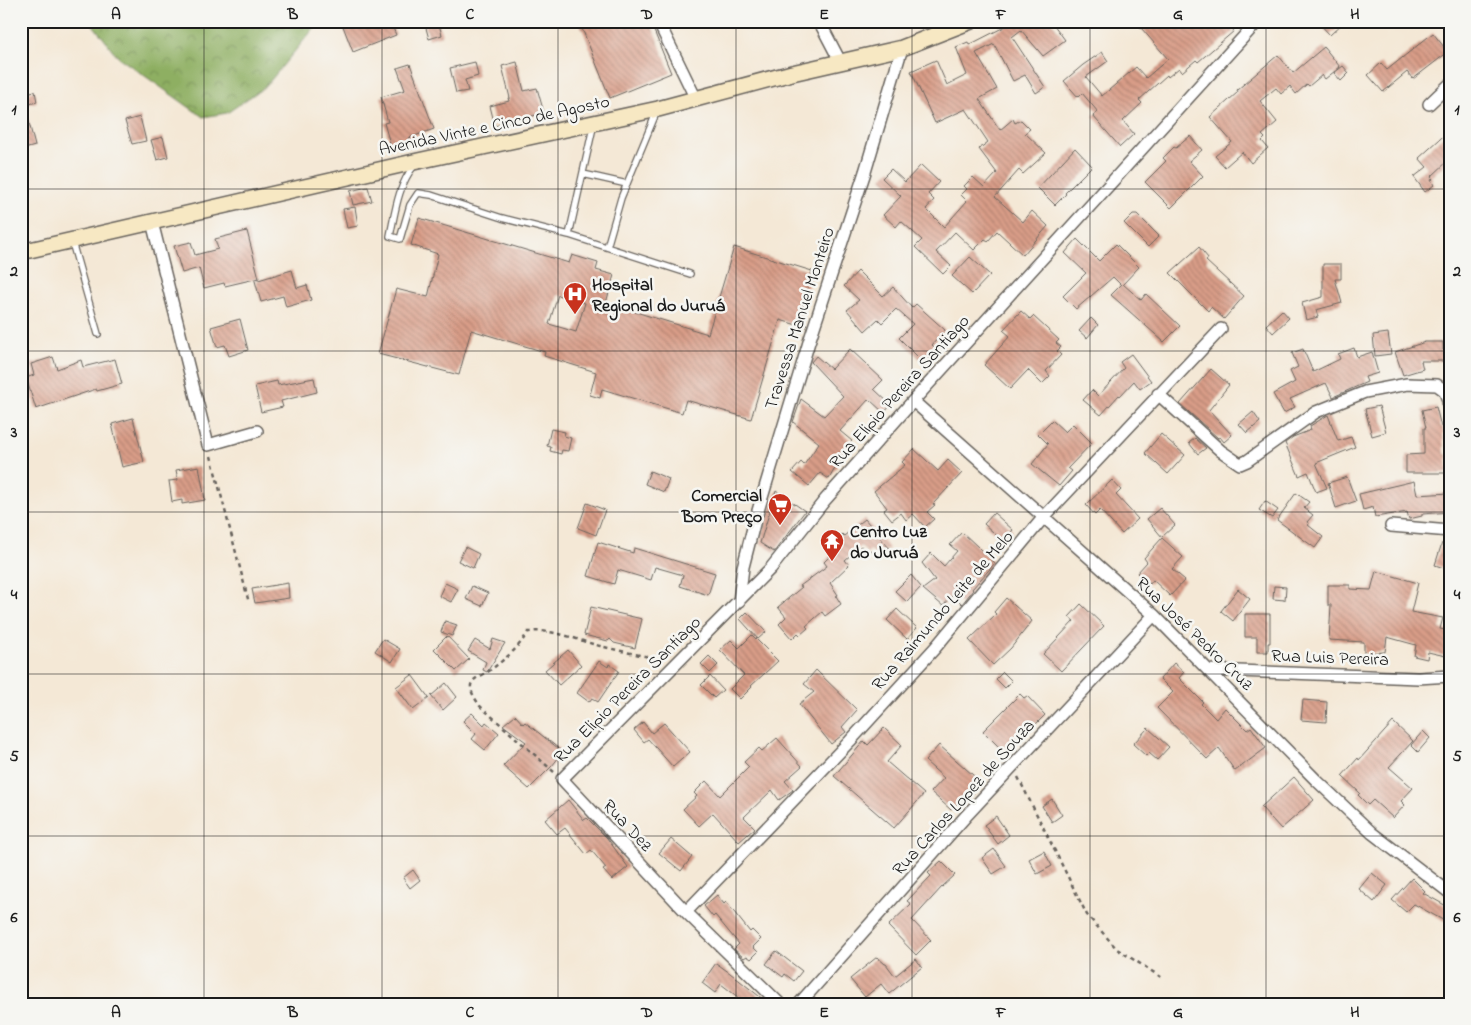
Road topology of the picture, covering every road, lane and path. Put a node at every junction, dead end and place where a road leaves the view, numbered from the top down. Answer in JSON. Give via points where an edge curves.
{"nodes":[{"id":1,"x":658,"y":21,"type":"edge"},
{"id":2,"x":819,"y":21,"type":"edge"},
{"id":3,"x":972,"y":21,"type":"edge"},
{"id":4,"x":1258,"y":21,"type":"edge"},
{"id":5,"x":902,"y":48,"type":"junction"},
{"id":6,"x":841,"y":62,"type":"junction"},
{"id":7,"x":1450,"y":84,"type":"edge"},
{"id":8,"x":696,"y":99,"type":"junction"},
{"id":9,"x":1429,"y":104,"type":"dead end"},
{"id":10,"x":658,"y":109,"type":"junction"},
{"id":11,"x":595,"y":121,"type":"junction"},
{"id":12,"x":418,"y":160,"type":"junction"},
{"id":13,"x":583,"y":174,"type":"junction"},
{"id":14,"x":626,"y":184,"type":"junction"},
{"id":15,"x":152,"y":222,"type":"junction"},
{"id":16,"x":569,"y":235,"type":"junction"},
{"id":17,"x":71,"y":240,"type":"junction"},
{"id":18,"x":607,"y":247,"type":"junction"},
{"id":19,"x":21,"y":252,"type":"edge"},
{"id":20,"x":690,"y":274,"type":"dead end"},
{"id":21,"x":1221,"y":329,"type":"dead end"},
{"id":22,"x":98,"y":334,"type":"dead end"},
{"id":23,"x":1158,"y":394,"type":"junction"},
{"id":24,"x":912,"y":401,"type":"junction"},
{"id":25,"x":1450,"y":421,"type":"edge"},
{"id":26,"x":257,"y":430,"type":"dead end"},
{"id":27,"x":208,"y":445,"type":"junction"},
{"id":28,"x":1043,"y":518,"type":"junction"},
{"id":29,"x":1391,"y":526,"type":"dead end"},
{"id":30,"x":1450,"y":530,"type":"edge"},
{"id":31,"x":739,"y":602,"type":"junction"},
{"id":32,"x":249,"y":603,"type":"dead end"},
{"id":33,"x":1154,"y":615,"type":"junction"},
{"id":34,"x":676,"y":663,"type":"junction"},
{"id":35,"x":1210,"y":670,"type":"junction"},
{"id":36,"x":1450,"y":676,"type":"edge"},
{"id":37,"x":1013,"y":767,"type":"junction"},
{"id":38,"x":562,"y":779,"type":"junction"},
{"id":39,"x":1450,"y":894,"type":"edge"},
{"id":40,"x":686,"y":912,"type":"junction"},
{"id":41,"x":1164,"y":978,"type":"dead end"},
{"id":42,"x":780,"y":1004,"type":"edge"},
{"id":43,"x":799,"y":1004,"type":"edge"}],
"edges":[{"from":1,"to":8,"type":"street"},
{"from":2,"to":6,"type":"street"},
{"from":3,"to":5,"type":"main road","name":"Avenida Vinte e Cinco de Agosto"},
{"from":4,"to":24,"type":"street","name":"Rua Elipio Pereira Santiago"},
{"from":5,"to":6,"type":"main road","name":"Avenida Vinte e Cinco de Agosto"},
{"from":5,"to":31,"type":"street","name":"Travessa Manuel Monteiro","via":[[754,524]]},
{"from":6,"to":8,"type":"main road","name":"Avenida Vinte e Cinco de Agosto"},
{"from":7,"to":9,"type":"street"},
{"from":8,"to":10,"type":"main road","name":"Avenida Vinte e Cinco de Agosto"},
{"from":10,"to":11,"type":"main road","name":"Avenida Vinte e Cinco de Agosto"},
{"from":10,"to":14,"type":"lane"},
{"from":11,"to":12,"type":"main road","name":"Avenida Vinte e Cinco de Agosto"},
{"from":11,"to":13,"type":"lane"},
{"from":12,"to":15,"type":"main road","name":"Avenida Vinte e Cinco de Agosto"},
{"from":12,"to":16,"type":"lane","via":[[406,176],[390,236],[400,239],[410,205],[418,193]]},
{"from":13,"to":14,"type":"lane"},
{"from":13,"to":16,"type":"lane"},
{"from":14,"to":18,"type":"lane"},
{"from":15,"to":17,"type":"main road","name":"Avenida Vinte e Cinco de Agosto"},
{"from":15,"to":27,"type":"street"},
{"from":16,"to":18,"type":"lane"},
{"from":17,"to":19,"type":"main road","name":"Avenida Vinte e Cinco de Agosto"},
{"from":17,"to":22,"type":"lane"},
{"from":18,"to":20,"type":"lane"},
{"from":21,"to":23,"type":"street","name":"Rua Raimundo Leite de Melo"},
{"from":23,"to":25,"type":"street","via":[[1240,464],[1316,412],[1365,392],[1407,384],[1437,385],[1444,390],[1448,400]]},
{"from":23,"to":28,"type":"street","name":"Rua Raimundo Leite de Melo"},
{"from":24,"to":28,"type":"street","name":"Rua José Pedro Cruz"},
{"from":24,"to":31,"type":"street","name":"Rua Elipio Pereira Santiago","via":[[825,500],[772,568]]},
{"from":26,"to":27,"type":"street"},
{"from":27,"to":32,"type":"path"},
{"from":28,"to":33,"type":"street","name":"Rua José Pedro Cruz"},
{"from":28,"to":40,"type":"street","name":"Rua Raimundo Leite de Melo","via":[[935,648]]},
{"from":29,"to":30,"type":"street"},
{"from":31,"to":34,"type":"street","name":"Rua Elipio Pereira Santiago"},
{"from":33,"to":35,"type":"street","name":"Rua José Pedro Cruz"},
{"from":33,"to":37,"type":"street","name":"Rua Carlos Lopez de Souza"},
{"from":34,"to":38,"type":"street","name":"Rua Elipio Pereira Santiago"},
{"from":34,"to":38,"type":"path","via":[[539,630],[528,632],[520,646],[473,680],[473,696],[480,706]]},
{"from":35,"to":36,"type":"street","name":"Rua Luis Pereira","via":[[1418,678]]},
{"from":35,"to":39,"type":"street","name":"Rua José Pedro Cruz","via":[[1365,827]]},
{"from":37,"to":41,"type":"path","via":[[1087,915],[1117,949]]},
{"from":37,"to":43,"type":"street","name":"Rua Carlos Lopez de Souza"},
{"from":38,"to":40,"type":"street","name":"Rua Dez"},
{"from":40,"to":42,"type":"street","name":"Rua Dez"}]}
